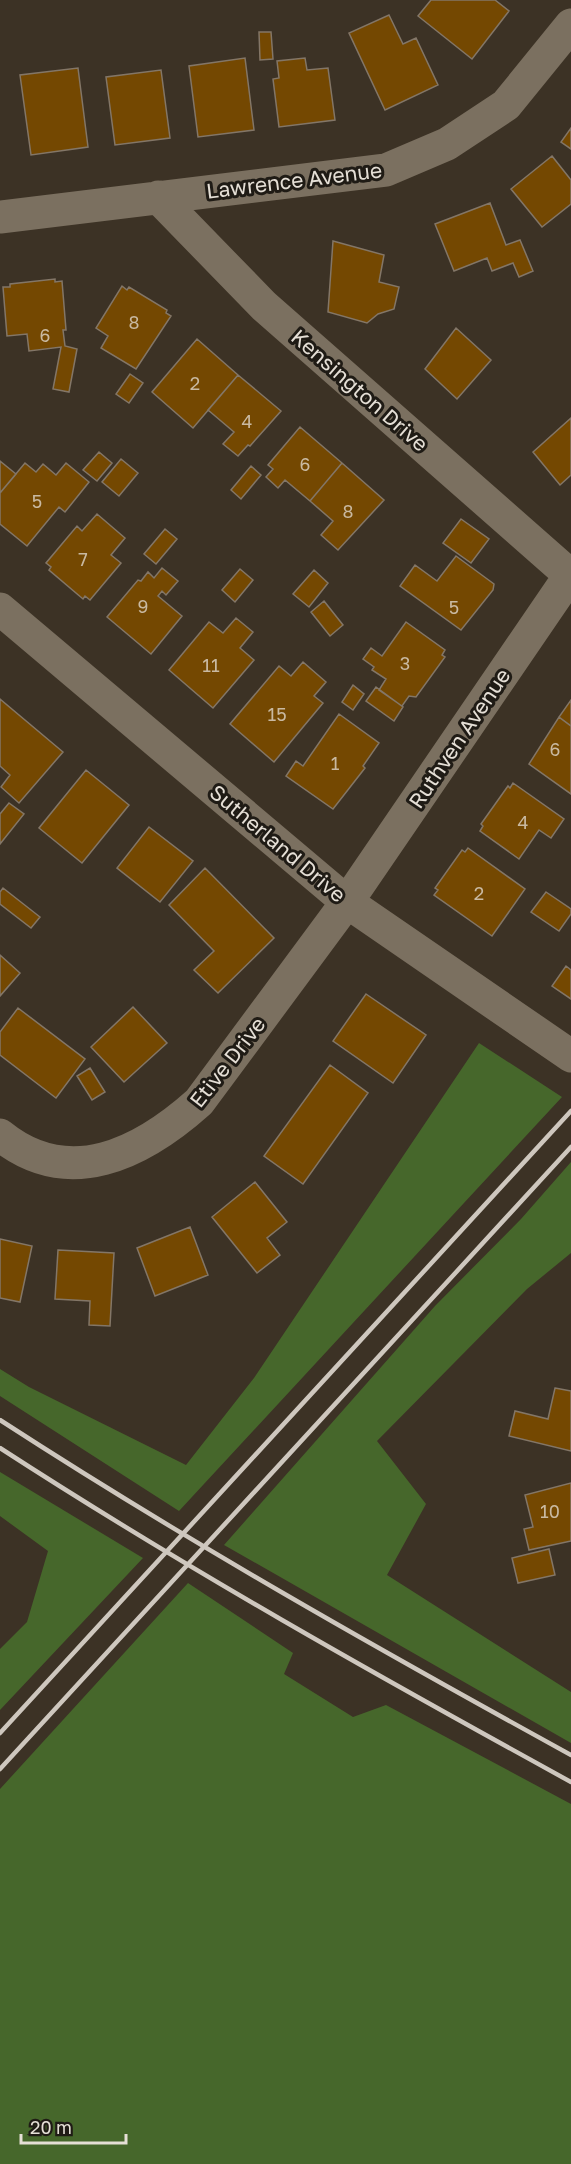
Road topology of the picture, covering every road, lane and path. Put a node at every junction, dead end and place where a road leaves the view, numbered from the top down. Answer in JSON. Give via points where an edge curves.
{"nodes":[{"id":1,"x":571,"y":25,"type":"edge"},
{"id":2,"x":158,"y":197,"type":"junction"},
{"id":3,"x":0,"y":217,"type":"edge"},
{"id":4,"x":571,"y":575,"type":"edge"},
{"id":5,"x":0,"y":609,"type":"edge"},
{"id":6,"x":347,"y":902,"type":"junction"},
{"id":7,"x":571,"y":1056,"type":"edge"},
{"id":8,"x":0,"y":1135,"type":"edge"}],
"edges":[{"from":1,"to":2,"type":"street","name":"Lawrence Avenue","via":[[506,105],[447,144],[386,170]]},
{"from":2,"to":3,"type":"street","name":"Lawrence Avenue"},
{"from":2,"to":4,"type":"street","name":"Kensington Drive","via":[[264,306]]},
{"from":4,"to":6,"type":"street","name":"Ruthven Avenue"},
{"from":5,"to":6,"type":"street","name":"Sutherland Drive"},
{"from":6,"to":7,"type":"street","name":"Sutherland Drive"},
{"from":6,"to":8,"type":"street","name":"Etive Drive","via":[[199,1102],[169,1128],[130,1150],[93,1161],[54,1163],[16,1148]]}]}
